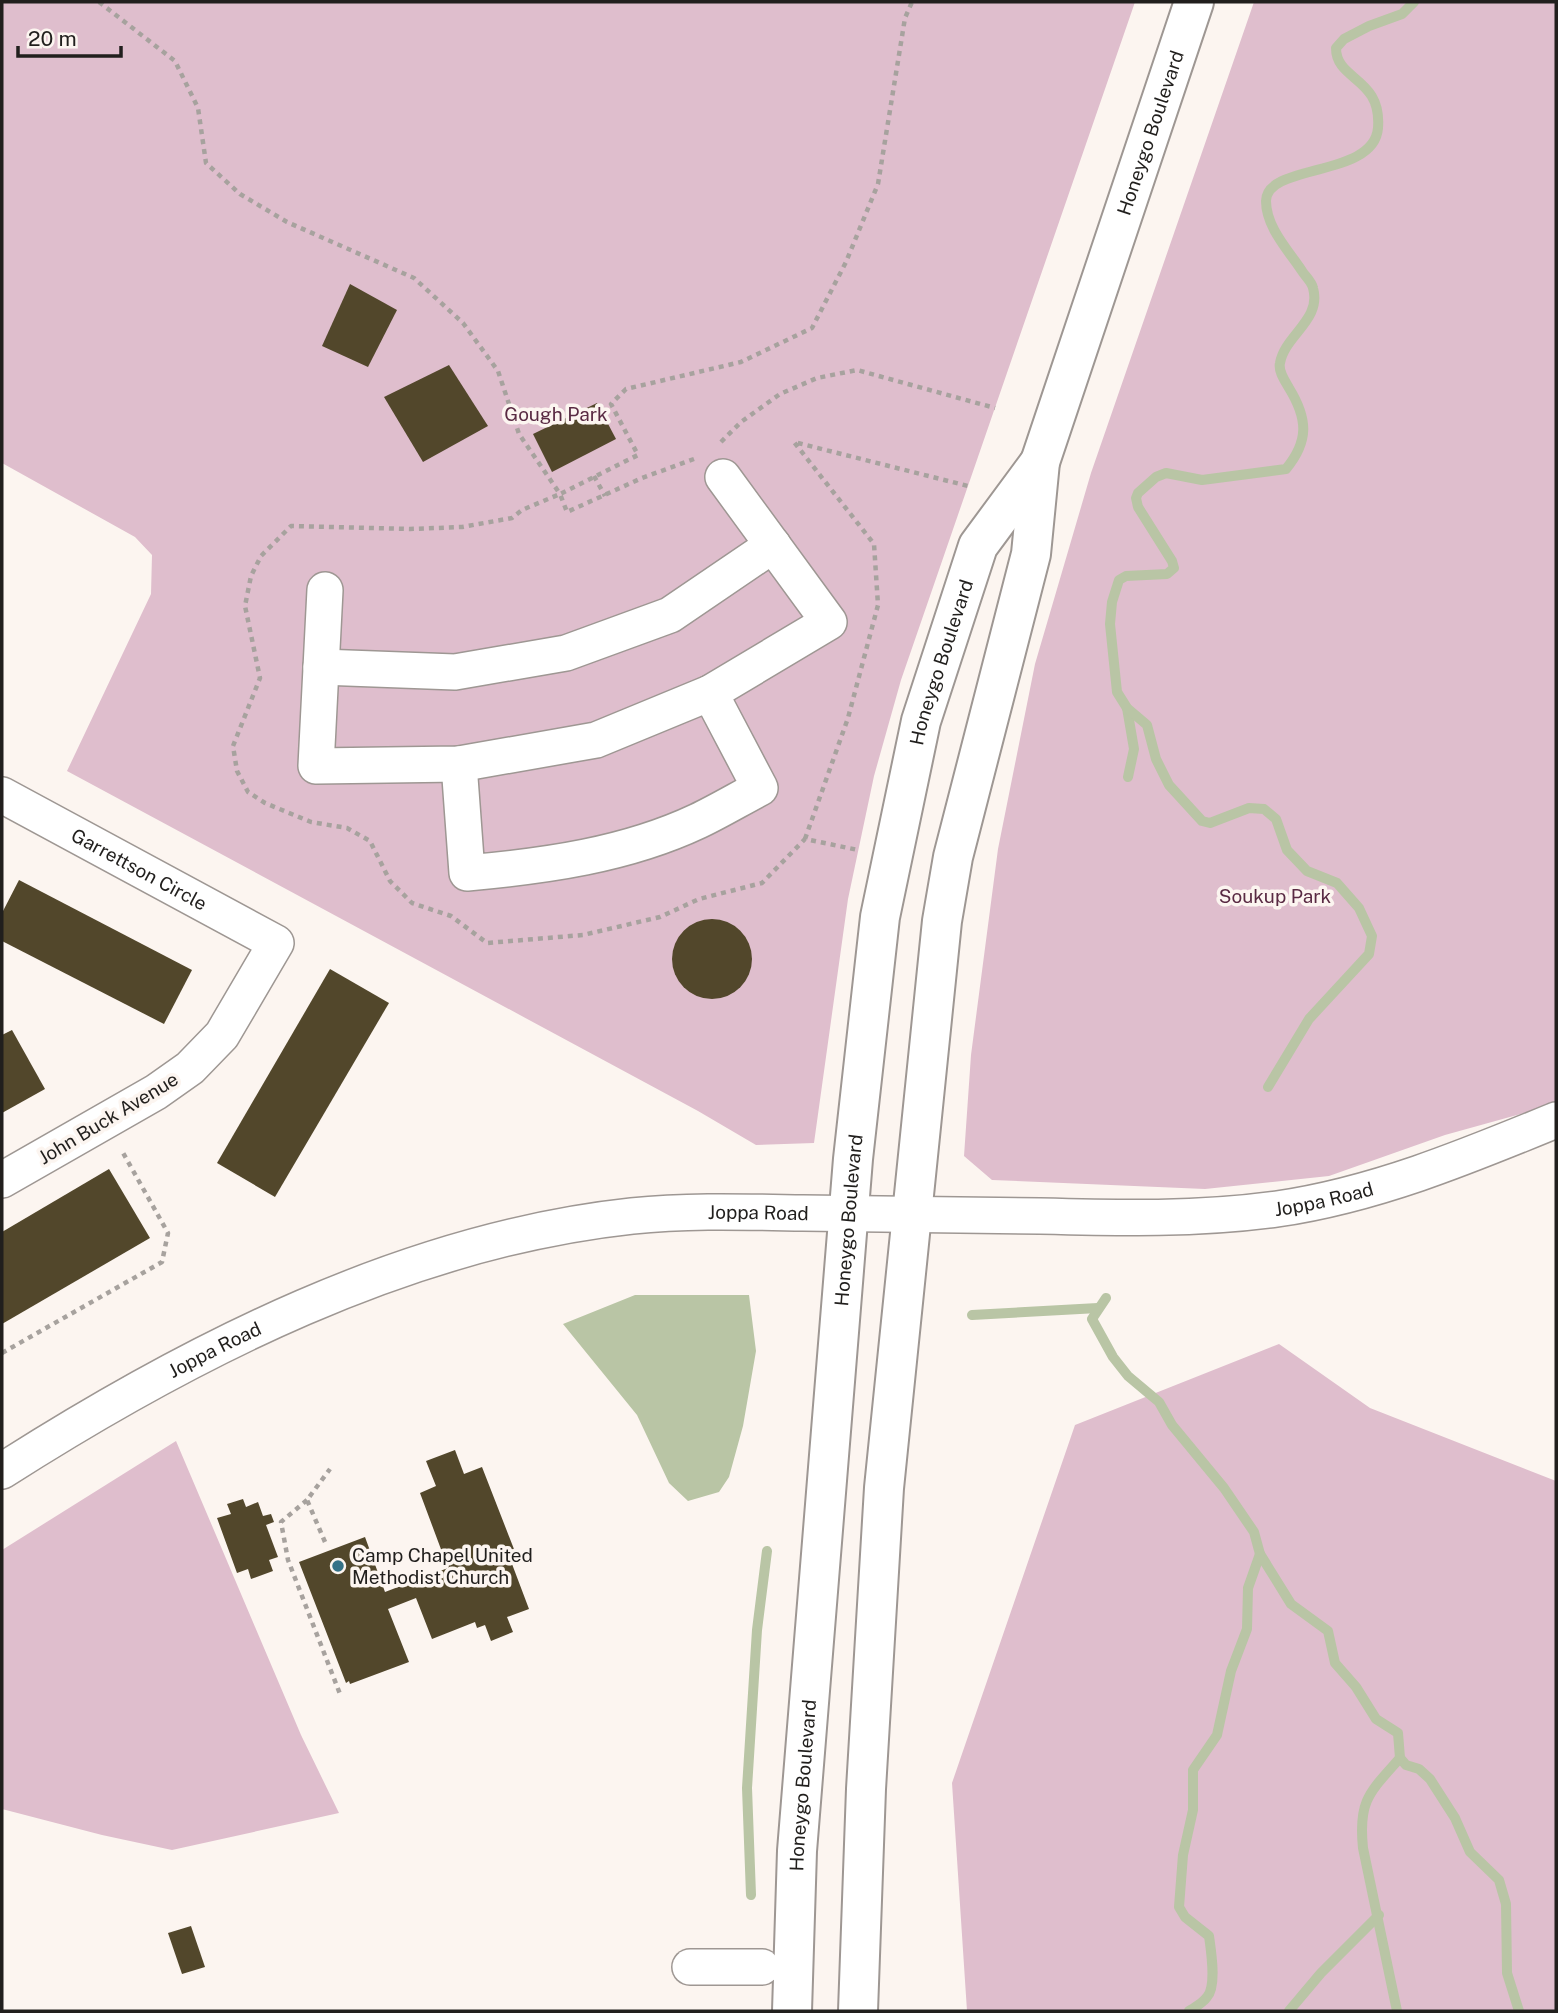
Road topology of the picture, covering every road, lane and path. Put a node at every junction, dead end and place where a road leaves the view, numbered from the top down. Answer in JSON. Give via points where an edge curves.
{"nodes":[{"id":1,"x":99,"y":2,"type":"edge"},
{"id":2,"x":912,"y":2,"type":"edge"},
{"id":3,"x":1194,"y":2,"type":"edge"},
{"id":4,"x":1040,"y":462,"type":"junction"},
{"id":5,"x":594,"y":476,"type":"junction"},
{"id":6,"x":723,"y":477,"type":"dead end"},
{"id":7,"x":968,"y":486,"type":"dead end"},
{"id":8,"x":605,"y":496,"type":"dead end"},
{"id":9,"x":773,"y":545,"type":"junction"},
{"id":10,"x":326,"y":590,"type":"dead end"},
{"id":11,"x":321,"y":667,"type":"junction"},
{"id":12,"x":710,"y":693,"type":"junction"},
{"id":13,"x":459,"y":764,"type":"junction"},
{"id":14,"x":2,"y":795,"type":"edge"},
{"id":15,"x":805,"y":839,"type":"dead end"},
{"id":16,"x":276,"y":943,"type":"joint"},
{"id":17,"x":1556,"y":1120,"type":"edge"},
{"id":18,"x":120,"y":1147,"type":"dead end"},
{"id":19,"x":2,"y":1180,"type":"edge"},
{"id":20,"x":849,"y":1214,"type":"junction"},
{"id":21,"x":911,"y":1215,"type":"junction"},
{"id":22,"x":2,"y":1353,"type":"edge"},
{"id":23,"x":330,"y":1469,"type":"dead end"},
{"id":24,"x":2,"y":1471,"type":"edge"},
{"id":25,"x":307,"y":1500,"type":"junction"},
{"id":26,"x":324,"y":1542,"type":"dead end"},
{"id":27,"x":340,"y":1694,"type":"dead end"},
{"id":28,"x":690,"y":1967,"type":"dead end"},
{"id":29,"x":762,"y":1967,"type":"dead end"},
{"id":30,"x":792,"y":2011,"type":"edge"},
{"id":31,"x":859,"y":2011,"type":"edge"}],
"edges":[{"from":1,"to":5,"type":"path","via":[[175,61],[198,108],[206,163],[240,194],[287,222],[414,278],[463,323],[498,371],[519,434],[560,494]]},
{"from":2,"to":5,"type":"path","via":[[905,18],[878,184],[812,328],[741,362],[626,389],[611,404],[638,455]]},
{"from":3,"to":4,"type":"main road","name":"Honeygo Boulevard"},
{"from":4,"to":20,"type":"main road","name":"Honeygo Boulevard","via":[[978,546],[921,721],[880,917]]},
{"from":4,"to":21,"type":"main road","name":"Honeygo Boulevard","via":[[1031,554],[953,857],[942,920]]},
{"from":5,"to":8,"type":"path"},
{"from":6,"to":9,"type":"street"},
{"from":7,"to":15,"type":"path","via":[[794,442],[874,544],[878,605],[848,718]]},
{"from":9,"to":11,"type":"street","via":[[670,615],[566,653],[455,672]]},
{"from":9,"to":12,"type":"street","via":[[830,622]]},
{"from":10,"to":11,"type":"street"},
{"from":11,"to":13,"type":"street","via":[[316,766]]},
{"from":12,"to":13,"type":"street","via":[[596,740]]},
{"from":12,"to":13,"type":"street","via":[[760,788],[696,822],[631,846],[542,866],[467,873]]},
{"from":14,"to":16,"type":"street","name":"Garrettson Circle"},
{"from":16,"to":19,"type":"street","name":"John Buck Avenue","via":[[222,1035],[190,1068]]},
{"from":17,"to":21,"type":"street","name":"Joppa Road","via":[[1404,1178],[1282,1209],[1155,1218]]},
{"from":18,"to":22,"type":"path","via":[[168,1233],[162,1262]]},
{"from":20,"to":21,"type":"street","name":"Joppa Road"},
{"from":20,"to":24,"type":"street","name":"Joppa Road","via":[[636,1215],[498,1239],[352,1289],[234,1339],[101,1409]]},
{"from":20,"to":30,"type":"main road","name":"Honeygo Boulevard","via":[[797,1852]]},
{"from":21,"to":31,"type":"main road","name":"Honeygo Boulevard","via":[[884,1488],[866,1789]]},
{"from":23,"to":25,"type":"path"},
{"from":25,"to":26,"type":"path"},
{"from":25,"to":27,"type":"path","via":[[281,1522],[288,1560]]},
{"from":28,"to":29,"type":"street"}]}
